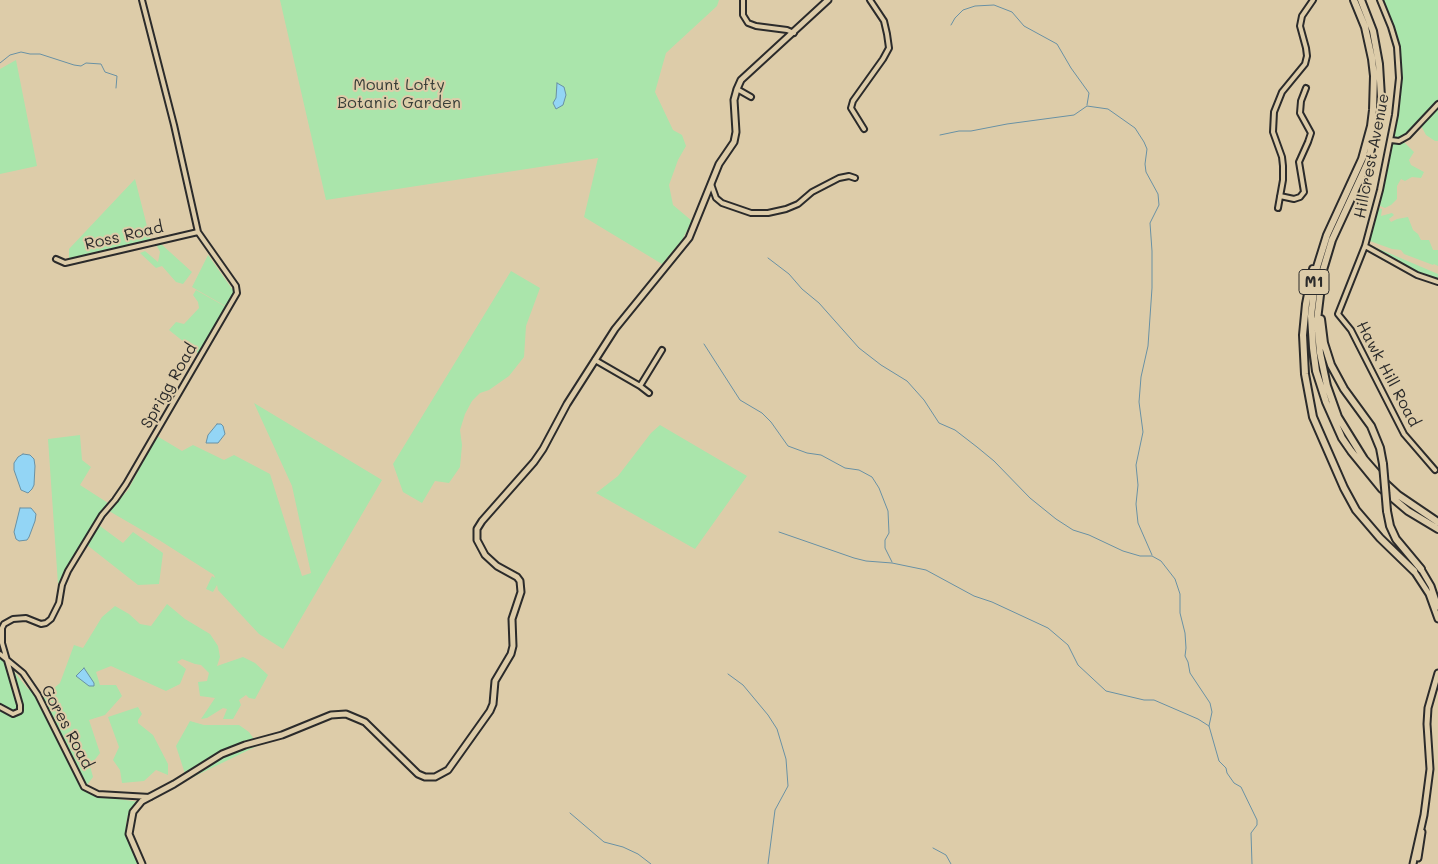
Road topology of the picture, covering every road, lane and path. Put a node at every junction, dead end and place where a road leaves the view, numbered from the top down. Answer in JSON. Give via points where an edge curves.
{"nodes":[{"id":1,"x":142,"y":0,"type":"edge"},
{"id":2,"x":743,"y":0,"type":"edge"},
{"id":3,"x":828,"y":0,"type":"edge"},
{"id":4,"x":870,"y":0,"type":"edge"},
{"id":5,"x":1313,"y":0,"type":"edge"},
{"id":6,"x":1354,"y":0,"type":"edge"},
{"id":7,"x":1361,"y":0,"type":"edge"},
{"id":8,"x":1380,"y":0,"type":"edge"},
{"id":9,"x":794,"y":33,"type":"junction"},
{"id":10,"x":1306,"y":88,"type":"dead end"},
{"id":11,"x":736,"y":89,"type":"junction"},
{"id":12,"x":751,"y":97,"type":"dead end"},
{"id":13,"x":1438,"y":104,"type":"edge"},
{"id":14,"x":864,"y":129,"type":"dead end"},
{"id":15,"x":1391,"y":140,"type":"junction"},
{"id":16,"x":1356,"y":175,"type":"junction"},
{"id":17,"x":855,"y":178,"type":"dead end"},
{"id":18,"x":711,"y":184,"type":"junction"},
{"id":19,"x":1280,"y":196,"type":"junction"},
{"id":20,"x":1278,"y":208,"type":"dead end"},
{"id":21,"x":198,"y":232,"type":"junction"},
{"id":22,"x":1365,"y":246,"type":"junction"},
{"id":23,"x":56,"y":259,"type":"dead end"},
{"id":24,"x":1322,"y":270,"type":"junction"},
{"id":25,"x":1438,"y":282,"type":"edge"},
{"id":26,"x":1338,"y":314,"type":"joint"},
{"id":27,"x":662,"y":350,"type":"dead end"},
{"id":28,"x":595,"y":360,"type":"junction"},
{"id":29,"x":640,"y":386,"type":"junction"},
{"id":30,"x":650,"y":393,"type":"dead end"},
{"id":31,"x":1435,"y":470,"type":"dead end"},
{"id":32,"x":1438,"y":522,"type":"edge"},
{"id":33,"x":1438,"y":529,"type":"edge"},
{"id":34,"x":1417,"y":570,"type":"junction"},
{"id":35,"x":1438,"y":608,"type":"edge"},
{"id":36,"x":1438,"y":619,"type":"edge"},
{"id":37,"x":0,"y":654,"type":"edge"},
{"id":38,"x":7,"y":660,"type":"junction"},
{"id":39,"x":1438,"y":673,"type":"edge"},
{"id":40,"x":1438,"y":679,"type":"edge"},
{"id":41,"x":0,"y":707,"type":"edge"},
{"id":42,"x":150,"y":797,"type":"junction"},
{"id":43,"x":142,"y":864,"type":"edge"},
{"id":44,"x":1415,"y":864,"type":"edge"}],
"edges":[{"from":1,"to":21,"type":"street","name":"Sprigg Road"},
{"from":2,"to":9,"type":"street","via":[[743,15],[748,23]]},
{"from":3,"to":9,"type":"main road"},
{"from":4,"to":14,"type":"street","via":[[884,21],[889,48],[853,101],[851,108]]},
{"from":5,"to":19,"type":"street","via":[[1302,16],[1300,26],[1306,48],[1305,64],[1282,92],[1274,112],[1273,132],[1283,166]]},
{"from":6,"to":16,"type":"highway","number":"M1","via":[[1369,43],[1374,76],[1371,126]]},
{"from":7,"to":24,"type":"highway","number":"M1","via":[[1377,47],[1379,114],[1368,162],[1332,240]]},
{"from":8,"to":15,"type":"street","name":"Hillcrest Avenue","via":[[1397,46],[1399,78]]},
{"from":9,"to":11,"type":"main road","via":[[747,74]]},
{"from":10,"to":19,"type":"street","via":[[1300,101],[1300,113],[1311,133],[1299,162],[1304,192],[1294,199]]},
{"from":11,"to":12,"type":"street"},
{"from":11,"to":18,"type":"main road","via":[[735,136]]},
{"from":13,"to":15,"type":"street","via":[[1408,136],[1399,141]]},
{"from":15,"to":22,"type":"street","name":"Hillcrest Avenue"},
{"from":16,"to":33,"type":"highway","number":"M1","via":[[1327,235],[1314,283],[1311,334],[1318,379],[1334,423],[1360,465],[1395,501]]},
{"from":16,"to":34,"type":"highway","via":[[1331,218],[1310,280],[1304,335],[1308,393],[1316,426],[1349,498],[1380,538]]},
{"from":17,"to":18,"type":"street","via":[[839,178],[812,192],[798,204],[768,213],[750,213],[722,203],[716,198]]},
{"from":18,"to":28,"type":"main road","via":[[689,238],[619,324]]},
{"from":19,"to":20,"type":"street"},
{"from":21,"to":23,"type":"street","name":"Ross Road","via":[[65,263]]},
{"from":21,"to":38,"type":"street","name":"Sprigg Road","via":[[236,286],[237,293],[126,484],[102,515],[68,571],[51,619],[41,624],[26,618],[13,619],[2,628]]},
{"from":22,"to":25,"type":"street","via":[[1417,275]]},
{"from":22,"to":26,"type":"street","name":"Hillcrest Avenue"},
{"from":24,"to":32,"type":"highway","number":"M1","via":[[1318,304],[1320,353],[1338,417],[1354,446],[1379,477],[1411,505]]},
{"from":24,"to":34,"type":"highway","number":"M1","bridge":true,"via":[[1324,344],[1336,375],[1376,436],[1383,464],[1390,526]]},
{"from":26,"to":31,"type":"street","name":"Hawk Hill Road","via":[[1352,330],[1404,434]]},
{"from":27,"to":29,"type":"street"},
{"from":28,"to":29,"type":"street"},
{"from":28,"to":42,"type":"main road","via":[[566,404],[544,450],[477,529],[485,555],[517,577],[521,592],[512,619],[511,654],[495,681],[494,704],[448,770],[435,777],[418,774],[365,722],[340,713],[222,754]]},
{"from":29,"to":30,"type":"street"},
{"from":34,"to":35,"type":"main road","via":[[1431,586]]},
{"from":34,"to":36,"type":"main road"},
{"from":37,"to":38,"type":"street","name":"Gores Road"},
{"from":38,"to":41,"type":"street","name":"Sprigg Road","via":[[20,711],[13,714]]},
{"from":38,"to":42,"type":"street","name":"Gores Road","via":[[23,673],[38,695],[84,787],[98,794]]},
{"from":39,"to":44,"type":"main road","via":[[1428,708],[1430,769]]},
{"from":40,"to":44,"type":"main road","via":[[1429,713],[1432,770]]},
{"from":42,"to":43,"type":"main road","via":[[136,807],[130,824],[129,834]]}]}
